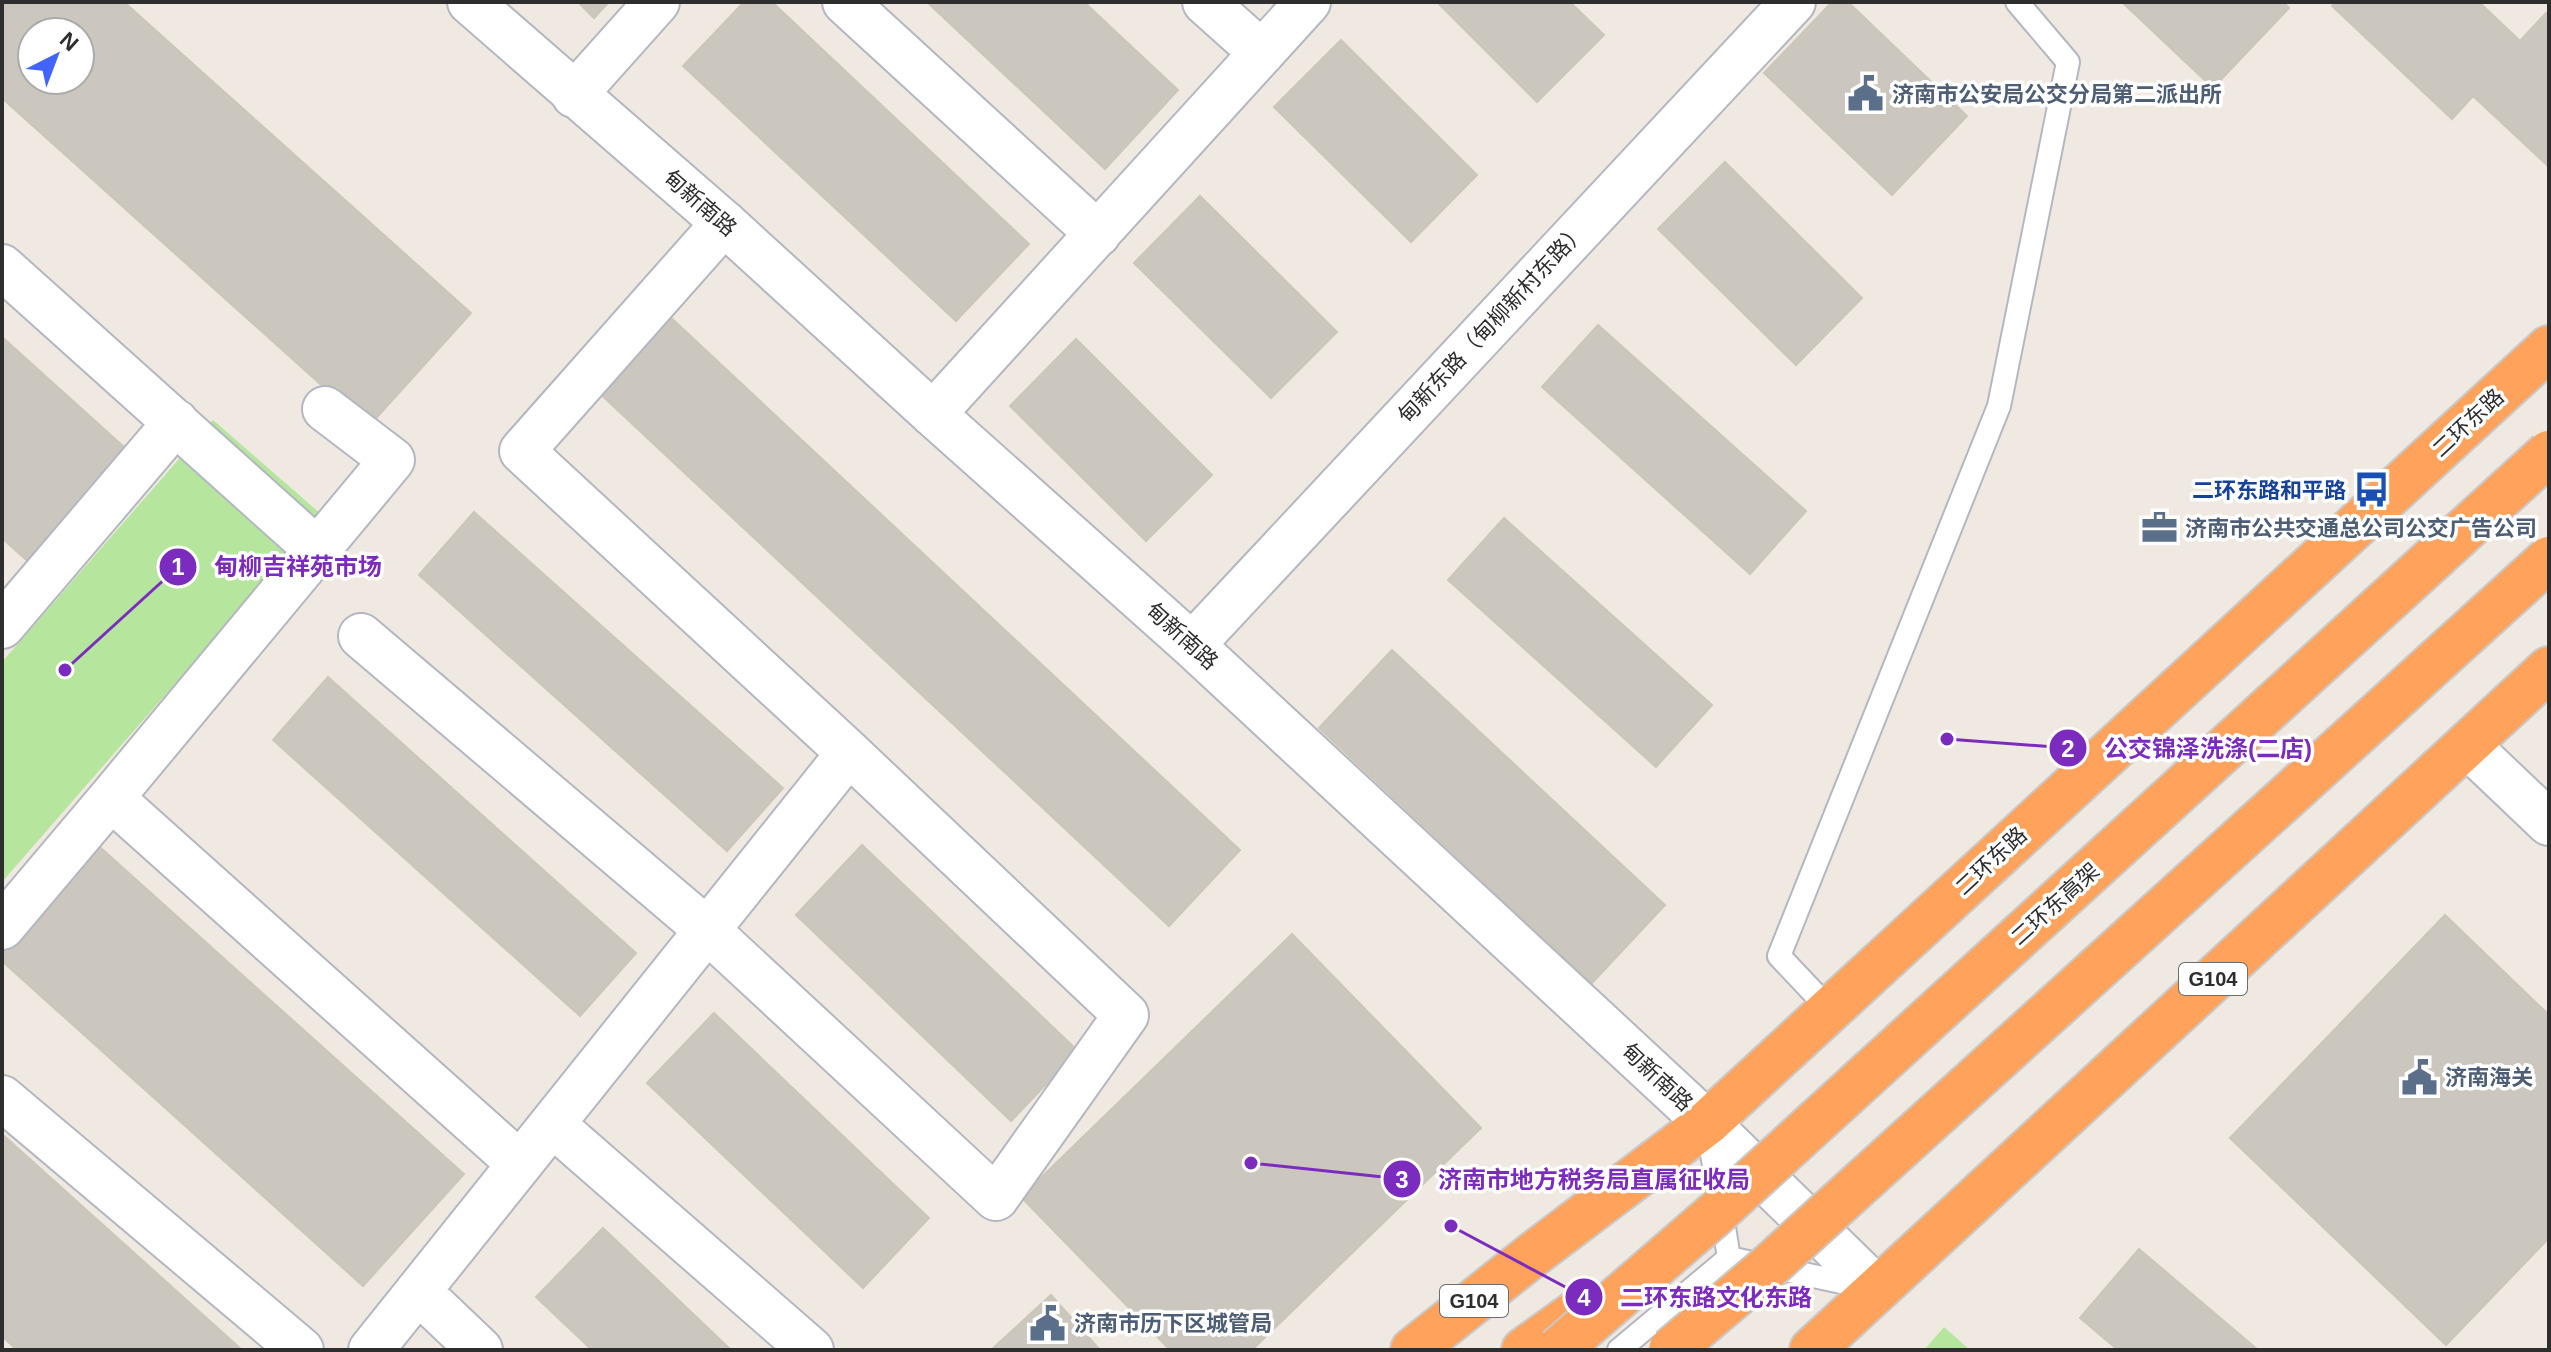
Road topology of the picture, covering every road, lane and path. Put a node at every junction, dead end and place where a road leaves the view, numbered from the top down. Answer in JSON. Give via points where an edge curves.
{"nodes":[{"id":1,"x":470,"y":2,"type":"edge"},
{"id":2,"x":657,"y":2,"type":"edge"},
{"id":3,"x":845,"y":2,"type":"edge"},
{"id":4,"x":1205,"y":2,"type":"edge"},
{"id":5,"x":1308,"y":2,"type":"edge"},
{"id":6,"x":2017,"y":2,"type":"edge"},
{"id":7,"x":1780,"y":6,"type":"edge"},
{"id":8,"x":1262,"y":53,"type":"junction"},
{"id":9,"x":574,"y":95,"type":"junction"},
{"id":10,"x":724,"y":223,"type":"junction"},
{"id":11,"x":1098,"y":234,"type":"junction"},
{"id":12,"x":2,"y":267,"type":"edge"},
{"id":13,"x":2549,"y":348,"type":"edge"},
{"id":14,"x":325,"y":409,"type":"dead end"},
{"id":15,"x":933,"y":414,"type":"junction"},
{"id":16,"x":176,"y":422,"type":"junction"},
{"id":17,"x":2549,"y":453,"type":"edge"},
{"id":18,"x":316,"y":549,"type":"junction"},
{"id":19,"x":2549,"y":559,"type":"edge"},
{"id":20,"x":2,"y":626,"type":"edge"},
{"id":21,"x":361,"y":636,"type":"dead end"},
{"id":22,"x":1192,"y":645,"type":"junction"},
{"id":23,"x":2549,"y":669,"type":"edge"},
{"id":24,"x":2467,"y":745,"type":"junction"},
{"id":25,"x":849,"y":753,"type":"junction"},
{"id":26,"x":111,"y":798,"type":"junction"},
{"id":27,"x":2549,"y":823,"type":"edge"},
{"id":28,"x":2,"y":927,"type":"edge"},
{"id":29,"x":707,"y":930,"type":"junction"},
{"id":30,"x":1830,"y":1010,"type":"junction"},
{"id":31,"x":2,"y":1098,"type":"edge"},
{"id":32,"x":1707,"y":1123,"type":"junction"},
{"id":33,"x":552,"y":1124,"type":"junction"},
{"id":34,"x":520,"y":1164,"type":"junction"},
{"id":35,"x":1714,"y":1215,"type":"junction"},
{"id":36,"x":1747,"y":1264,"type":"junction"},
{"id":37,"x":1877,"y":1289,"type":"junction"},
{"id":38,"x":418,"y":1291,"type":"junction"},
{"id":39,"x":301,"y":1350,"type":"edge"},
{"id":40,"x":371,"y":1350,"type":"edge"},
{"id":41,"x":480,"y":1350,"type":"edge"},
{"id":42,"x":811,"y":1350,"type":"edge"},
{"id":43,"x":1413,"y":1350,"type":"edge"},
{"id":44,"x":1524,"y":1350,"type":"edge"},
{"id":45,"x":1558,"y":1350,"type":"edge"},
{"id":46,"x":1619,"y":1350,"type":"edge"},
{"id":47,"x":1671,"y":1350,"type":"edge"},
{"id":48,"x":1686,"y":1350,"type":"edge"},
{"id":49,"x":1812,"y":1350,"type":"edge"}],
"edges":[{"from":1,"to":9,"type":"street","name":"甸新南路"},
{"from":2,"to":9,"type":"street"},
{"from":3,"to":11,"type":"street"},
{"from":4,"to":8,"type":"street"},
{"from":5,"to":8,"type":"street"},
{"from":6,"to":30,"type":"lane","via":[[2068,62],[1999,406],[1779,956]]},
{"from":7,"to":22,"type":"street","name":"甸新东路（甸柳新村东路）"},
{"from":8,"to":11,"type":"street"},
{"from":9,"to":10,"type":"street","name":"甸新南路"},
{"from":10,"to":15,"type":"street","name":"甸新南路"},
{"from":10,"to":25,"type":"street","via":[[522,451]]},
{"from":11,"to":15,"type":"street"},
{"from":12,"to":16,"type":"street"},
{"from":13,"to":30,"type":"highway","name":"二环东路","number":"G104"},
{"from":14,"to":18,"type":"street","via":[[392,460]]},
{"from":15,"to":22,"type":"street","name":"甸新南路"},
{"from":16,"to":18,"type":"street"},
{"from":16,"to":20,"type":"street"},
{"from":17,"to":35,"type":"highway","name":"二环东高架","bridge":true},
{"from":18,"to":26,"type":"street"},
{"from":19,"to":36,"type":"highway","bridge":true},
{"from":21,"to":29,"type":"street"},
{"from":22,"to":32,"type":"street","name":"甸新南路"},
{"from":23,"to":24,"type":"highway","number":"G104"},
{"from":24,"to":27,"type":"street"},
{"from":24,"to":37,"type":"highway","number":"G104"},
{"from":25,"to":29,"type":"street"},
{"from":25,"to":29,"type":"street","via":[[1126,1015],[996,1198]]},
{"from":26,"to":28,"type":"street"},
{"from":26,"to":34,"type":"street"},
{"from":29,"to":33,"type":"street"},
{"from":30,"to":32,"type":"highway","name":"二环东路","number":"G104"},
{"from":31,"to":39,"type":"street"},
{"from":32,"to":36,"type":"lane"},
{"from":32,"to":37,"type":"street","name":"甸新南路"},
{"from":32,"to":43,"type":"highway","name":"二环东路","number":"G104"},
{"from":33,"to":34,"type":"street"},
{"from":33,"to":42,"type":"street"},
{"from":34,"to":38,"type":"street"},
{"from":35,"to":44,"type":"highway","bridge":true},
{"from":35,"to":45,"type":"highway","name":"二环东高架","bridge":true},
{"from":36,"to":37,"type":"lane"},
{"from":36,"to":46,"type":"lane"},
{"from":36,"to":47,"type":"highway","bridge":true},
{"from":36,"to":48,"type":"highway","bridge":true},
{"from":37,"to":49,"type":"highway","number":"G104"},
{"from":38,"to":40,"type":"street"},
{"from":38,"to":41,"type":"street"}]}
